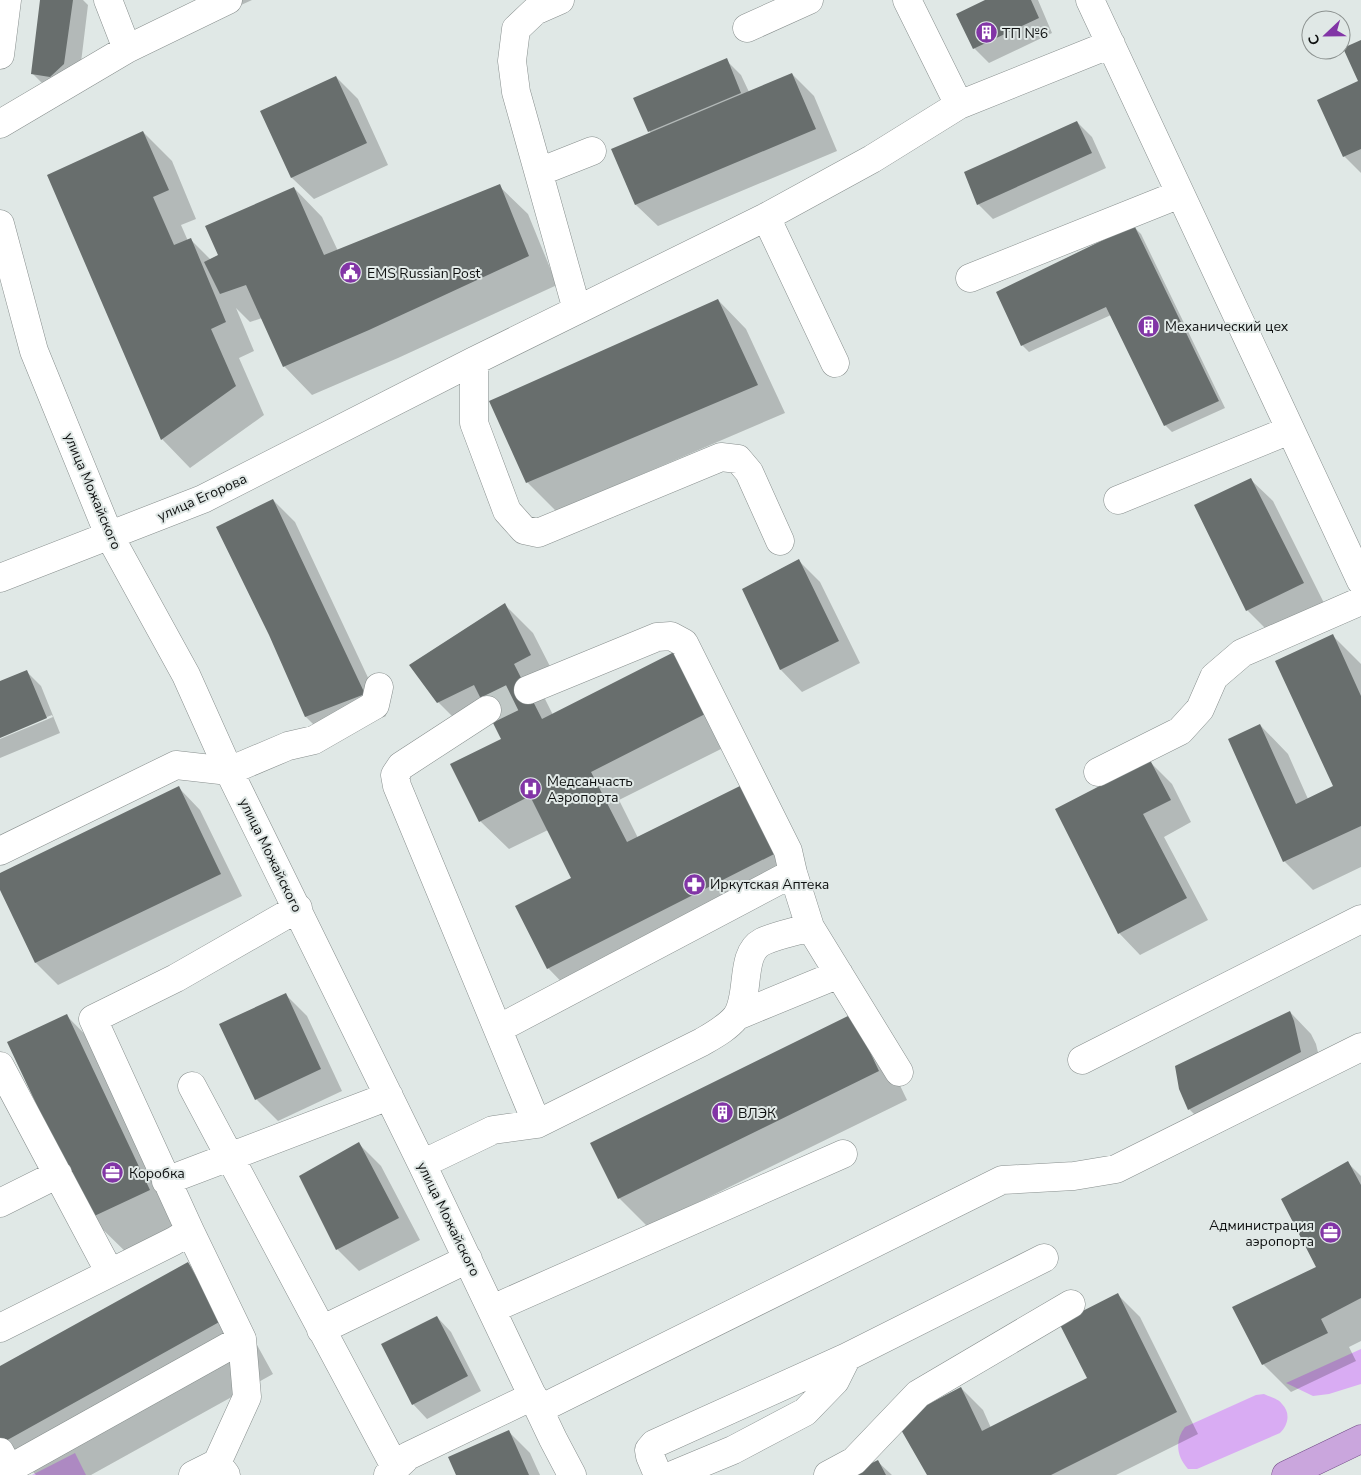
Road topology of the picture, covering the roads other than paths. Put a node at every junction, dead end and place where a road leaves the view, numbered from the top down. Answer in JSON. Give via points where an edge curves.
{"nodes":[{"id":1,"x":7,"y":0,"type":"edge"},
{"id":2,"x":108,"y":0,"type":"edge"},
{"id":3,"x":228,"y":0,"type":"edge"},
{"id":4,"x":560,"y":0,"type":"edge"},
{"id":5,"x":809,"y":0,"type":"edge"},
{"id":6,"x":907,"y":0,"type":"edge"},
{"id":7,"x":1090,"y":0,"type":"edge"},
{"id":8,"x":747,"y":28,"type":"dead end"},
{"id":9,"x":1111,"y":44,"type":"junction"},
{"id":10,"x":127,"y":49,"type":"junction"},
{"id":11,"x":0,"y":55,"type":"edge"},
{"id":12,"x":959,"y":105,"type":"junction"},
{"id":13,"x":0,"y":124,"type":"edge"},
{"id":14,"x":592,"y":151,"type":"dead end"},
{"id":15,"x":539,"y":172,"type":"junction"},
{"id":16,"x":1180,"y":194,"type":"junction"},
{"id":17,"x":766,"y":217,"type":"junction"},
{"id":18,"x":0,"y":224,"type":"edge"},
{"id":19,"x":970,"y":278,"type":"dead end"},
{"id":20,"x":577,"y":310,"type":"junction"},
{"id":21,"x":474,"y":360,"type":"junction"},
{"id":22,"x":835,"y":363,"type":"dead end"},
{"id":23,"x":1290,"y":430,"type":"junction"},
{"id":24,"x":1118,"y":500,"type":"dead end"},
{"id":25,"x":109,"y":535,"type":"junction"},
{"id":26,"x":780,"y":541,"type":"dead end"},
{"id":27,"x":0,"y":578,"type":"edge"},
{"id":28,"x":1361,"y":581,"type":"edge"},
{"id":29,"x":1361,"y":601,"type":"edge"},
{"id":30,"x":379,"y":687,"type":"dead end"},
{"id":31,"x":528,"y":690,"type":"tunnel mouth"},
{"id":32,"x":487,"y":710,"type":"tunnel mouth"},
{"id":33,"x":229,"y":771,"type":"junction"},
{"id":34,"x":1098,"y":772,"type":"dead end"},
{"id":35,"x":0,"y":851,"type":"edge"},
{"id":36,"x":793,"y":873,"type":"junction"},
{"id":37,"x":298,"y":908,"type":"junction"},
{"id":38,"x":1361,"y":918,"type":"edge"},
{"id":39,"x":810,"y":927,"type":"junction"},
{"id":40,"x":839,"y":974,"type":"junction"},
{"id":41,"x":737,"y":1016,"type":"junction"},
{"id":42,"x":498,"y":1029,"type":"junction"},
{"id":43,"x":1361,"y":1047,"type":"edge"},
{"id":44,"x":1082,"y":1060,"type":"dead end"},
{"id":45,"x":0,"y":1066,"type":"edge"},
{"id":46,"x":899,"y":1072,"type":"dead end"},
{"id":47,"x":192,"y":1086,"type":"dead end"},
{"id":48,"x":389,"y":1096,"type":"junction"},
{"id":49,"x":537,"y":1124,"type":"junction"},
{"id":50,"x":843,"y":1154,"type":"dead end"},
{"id":51,"x":229,"y":1156,"type":"junction"},
{"id":52,"x":422,"y":1164,"type":"junction"},
{"id":53,"x":58,"y":1174,"type":"junction"},
{"id":54,"x":166,"y":1181,"type":"junction"},
{"id":55,"x":0,"y":1203,"type":"edge"},
{"id":56,"x":190,"y":1231,"type":"junction"},
{"id":57,"x":1044,"y":1258,"type":"dead end"},
{"id":58,"x":468,"y":1259,"type":"junction"},
{"id":59,"x":110,"y":1273,"type":"junction"},
{"id":60,"x":1071,"y":1304,"type":"dead end"},
{"id":61,"x":492,"y":1309,"type":"junction"},
{"id":62,"x":0,"y":1328,"type":"edge"},
{"id":63,"x":321,"y":1330,"type":"junction"},
{"id":64,"x":242,"y":1339,"type":"junction"},
{"id":65,"x":847,"y":1358,"type":"junction"},
{"id":66,"x":536,"y":1402,"type":"junction"},
{"id":67,"x":1361,"y":1439,"type":"edge"},
{"id":68,"x":0,"y":1452,"type":"edge"},
{"id":69,"x":212,"y":1471,"type":"edge"},
{"id":70,"x":392,"y":1471,"type":"edge"},
{"id":71,"x":572,"y":1475,"type":"edge"},
{"id":72,"x":658,"y":1475,"type":"edge"},
{"id":73,"x":673,"y":1475,"type":"edge"},
{"id":74,"x":828,"y":1475,"type":"edge"},
{"id":75,"x":1286,"y":1475,"type":"edge"}],
"edges":[{"from":1,"to":11,"type":"street"},
{"from":2,"to":10,"type":"street"},
{"from":3,"to":10,"type":"street"},
{"from":4,"to":15,"type":"street","via":[[535,11],[516,29],[512,61],[516,92]]},
{"from":5,"to":8,"type":"street"},
{"from":6,"to":12,"type":"street"},
{"from":7,"to":9,"type":"street"},
{"from":9,"to":12,"type":"street","name":"улица Егорова"},
{"from":9,"to":16,"type":"street"},
{"from":10,"to":13,"type":"street"},
{"from":12,"to":17,"type":"street","name":"улица Егорова","via":[[872,159]]},
{"from":14,"to":15,"type":"street"},
{"from":15,"to":20,"type":"street"},
{"from":16,"to":19,"type":"street"},
{"from":16,"to":23,"type":"street"},
{"from":17,"to":20,"type":"street","name":"улица Егорова"},
{"from":17,"to":22,"type":"street"},
{"from":18,"to":25,"type":"street","name":"улица Можайского","via":[[34,351]]},
{"from":20,"to":21,"type":"street","name":"улица Егорова"},
{"from":21,"to":25,"type":"street","name":"улица Егорова","via":[[203,499]]},
{"from":21,"to":26,"type":"street","via":[[474,423],[507,511],[524,530],[538,533],[721,456],[738,459],[749,472]]},
{"from":23,"to":24,"type":"street"},
{"from":23,"to":28,"type":"street"},
{"from":25,"to":27,"type":"street","name":"улица Егорова"},
{"from":25,"to":33,"type":"street","name":"улица Можайского","via":[[186,675]]},
{"from":29,"to":34,"type":"street","via":[[1242,653],[1214,677],[1200,710],[1180,731]]},
{"from":30,"to":33,"type":"street","via":[[376,705],[314,740],[288,746]]},
{"from":31,"to":36,"type":"street","via":[[658,637],[671,636],[684,644],[788,851]]},
{"from":32,"to":42,"type":"street","via":[[401,766],[395,775]]},
{"from":33,"to":35,"type":"street","via":[[176,766]]},
{"from":33,"to":37,"type":"street","name":"улица Можайского"},
{"from":36,"to":39,"type":"street"},
{"from":36,"to":42,"type":"street"},
{"from":37,"to":48,"type":"street","name":"улица Можайского"},
{"from":37,"to":54,"type":"street","via":[[176,978],[93,1020]]},
{"from":38,"to":44,"type":"street"},
{"from":39,"to":40,"type":"street"},
{"from":39,"to":41,"type":"street","via":[[760,942],[749,955],[744,998]]},
{"from":40,"to":41,"type":"street"},
{"from":40,"to":46,"type":"street"},
{"from":41,"to":49,"type":"street","via":[[724,1029],[702,1042]]},
{"from":42,"to":49,"type":"street"},
{"from":43,"to":66,"type":"street","via":[[1116,1169],[1074,1176],[1002,1180]]},
{"from":45,"to":53,"type":"street"},
{"from":47,"to":51,"type":"street"},
{"from":48,"to":51,"type":"street"},
{"from":48,"to":52,"type":"street","name":"улица Можайского"},
{"from":49,"to":52,"type":"street","via":[[493,1130]]},
{"from":50,"to":61,"type":"street"},
{"from":51,"to":54,"type":"street"},
{"from":51,"to":63,"type":"street"},
{"from":52,"to":58,"type":"street","name":"улица Можайского"},
{"from":53,"to":55,"type":"street"},
{"from":53,"to":59,"type":"street"},
{"from":54,"to":56,"type":"street"},
{"from":56,"to":59,"type":"street"},
{"from":56,"to":64,"type":"street"},
{"from":57,"to":65,"type":"street"},
{"from":58,"to":61,"type":"street","name":"улица Можайского"},
{"from":58,"to":63,"type":"street"},
{"from":59,"to":62,"type":"street"},
{"from":60,"to":74,"type":"street","via":[[918,1394],[854,1461]]},
{"from":61,"to":66,"type":"street","name":"улица Можайского"},
{"from":63,"to":70,"type":"street"},
{"from":64,"to":68,"type":"street","via":[[10,1469]]},
{"from":64,"to":69,"type":"street","via":[[246,1397]]},
{"from":65,"to":72,"type":"street","via":[[654,1444],[649,1450]]},
{"from":65,"to":73,"type":"street","via":[[835,1381],[805,1412],[733,1450]]},
{"from":66,"to":70,"type":"street","via":[[408,1456]]},
{"from":66,"to":71,"type":"street","name":"улица Можайского"},
{"from":67,"to":75,"type":"main road"}]}
